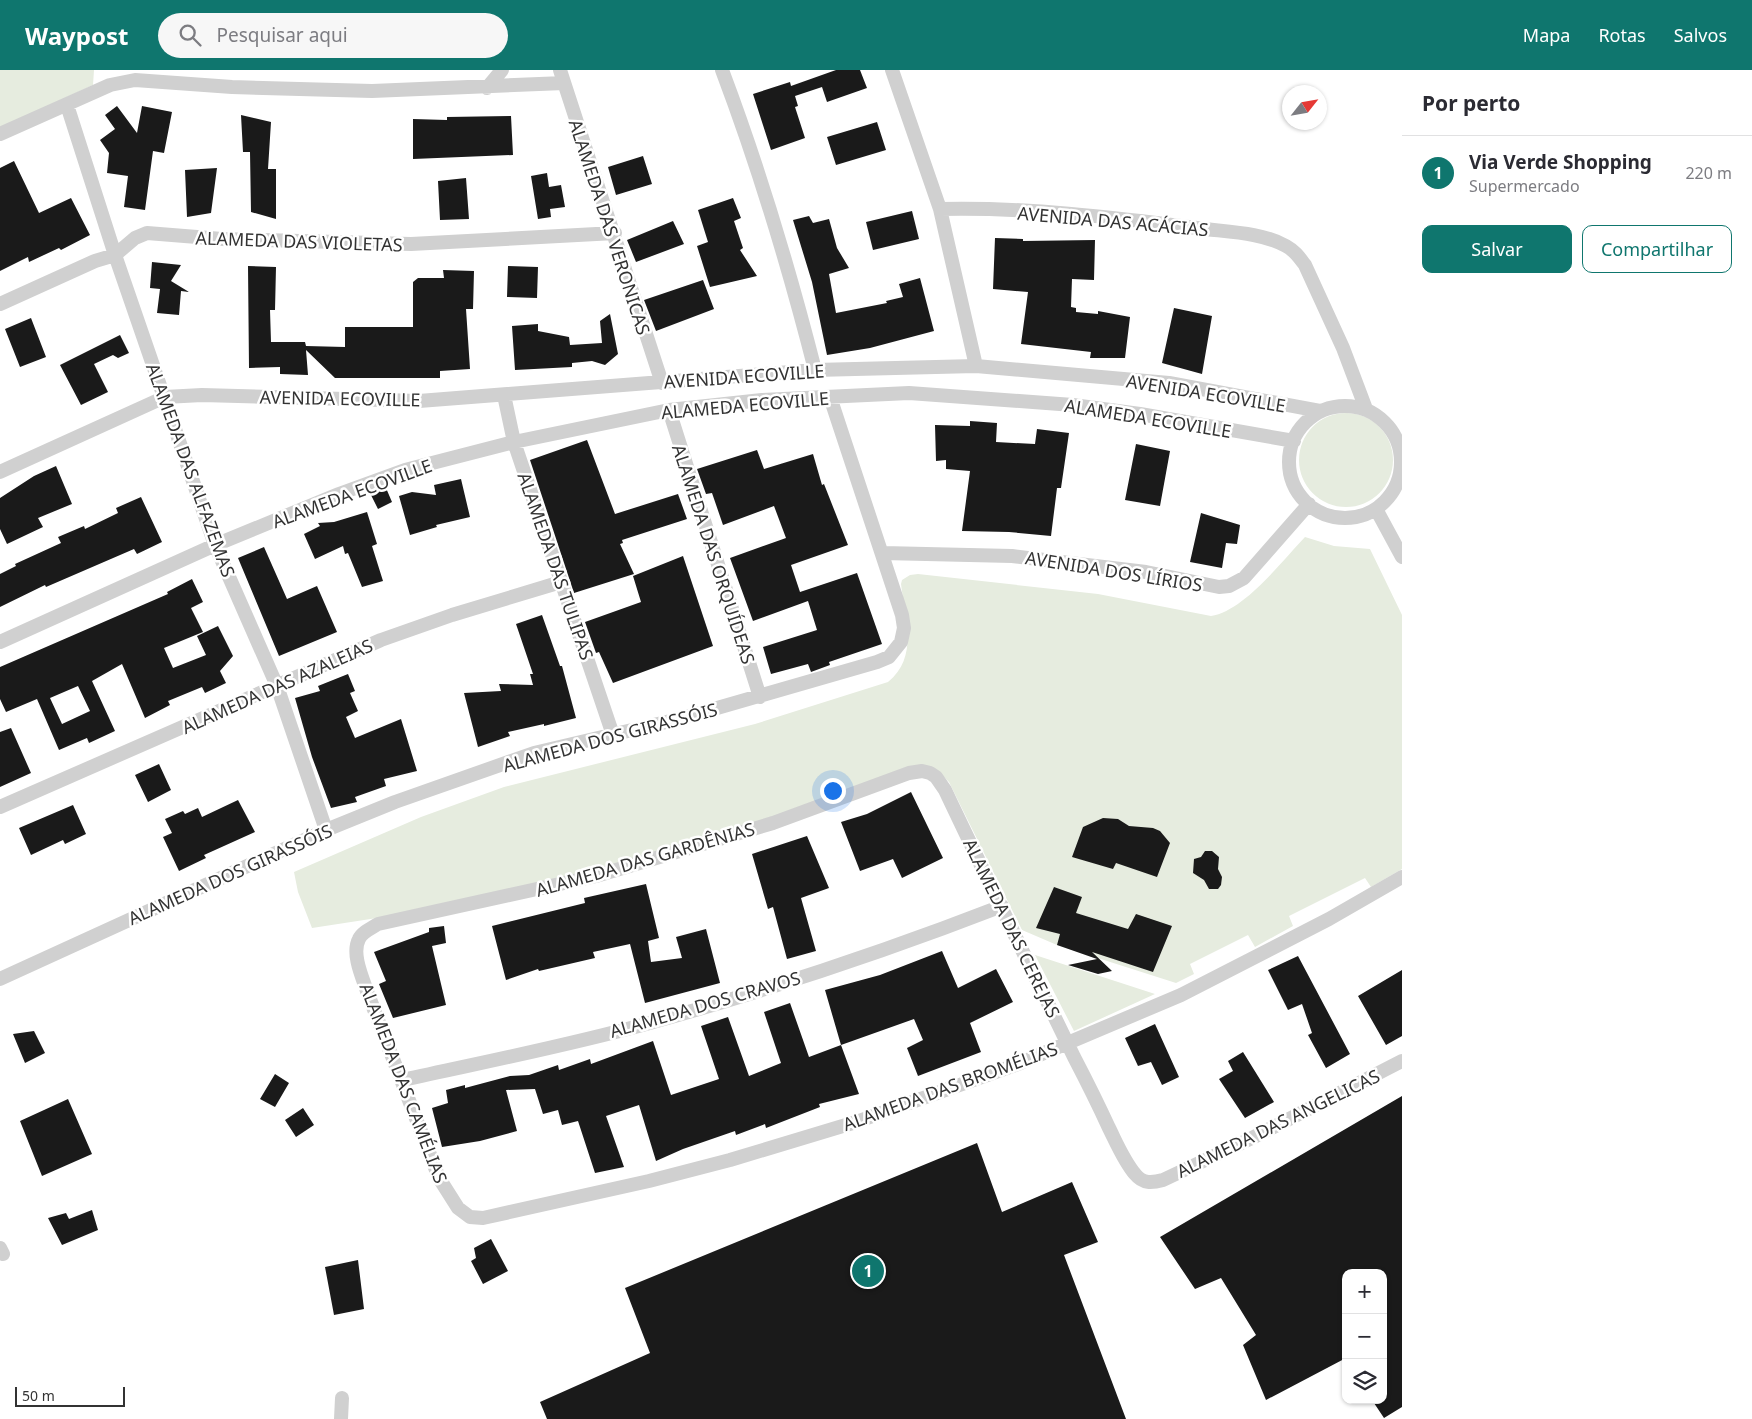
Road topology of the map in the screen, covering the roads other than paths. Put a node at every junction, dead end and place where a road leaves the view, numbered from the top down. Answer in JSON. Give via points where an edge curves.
{"nodes":[{"id":1,"x":502,"y":70,"type":"edge"},
{"id":2,"x":722,"y":70,"type":"edge"},
{"id":3,"x":892,"y":70,"type":"edge"},
{"id":4,"x":562,"y":76,"type":"edge"},
{"id":5,"x":487,"y":88,"type":"junction"},
{"id":6,"x":67,"y":105,"type":"junction"},
{"id":7,"x":0,"y":134,"type":"edge"},
{"id":8,"x":940,"y":209,"type":"junction"},
{"id":9,"x":615,"y":233,"type":"junction"},
{"id":10,"x":115,"y":255,"type":"junction"},
{"id":11,"x":0,"y":304,"type":"edge"},
{"id":12,"x":976,"y":366,"type":"junction"},
{"id":13,"x":815,"y":370,"type":"junction"},
{"id":14,"x":662,"y":383,"type":"junction"},
{"id":15,"x":504,"y":395,"type":"junction"},
{"id":16,"x":165,"y":397,"type":"junction"},
{"id":17,"x":830,"y":397,"type":"junction"},
{"id":18,"x":1366,"y":409,"type":"junction"},
{"id":19,"x":669,"y":410,"type":"junction"},
{"id":20,"x":1320,"y":411,"type":"junction"},
{"id":21,"x":1294,"y":441,"type":"junction"},
{"id":22,"x":514,"y":442,"type":"junction"},
{"id":23,"x":1402,"y":469,"type":"edge"},
{"id":24,"x":0,"y":472,"type":"edge"},
{"id":25,"x":1309,"y":504,"type":"junction"},
{"id":26,"x":1376,"y":509,"type":"junction"},
{"id":27,"x":215,"y":546,"type":"junction"},
{"id":28,"x":883,"y":553,"type":"junction"},
{"id":29,"x":1402,"y":557,"type":"edge"},
{"id":30,"x":561,"y":582,"type":"junction"},
{"id":31,"x":0,"y":642,"type":"edge"},
{"id":32,"x":277,"y":686,"type":"junction"},
{"id":33,"x":760,"y":697,"type":"junction"},
{"id":34,"x":613,"y":735,"type":"junction"},
{"id":35,"x":930,"y":773,"type":"joint"},
{"id":36,"x":0,"y":807,"type":"edge"},
{"id":37,"x":326,"y":830,"type":"junction"},
{"id":38,"x":1402,"y":877,"type":"edge"},
{"id":39,"x":1002,"y":906,"type":"junction"},
{"id":40,"x":358,"y":939,"type":"joint"},
{"id":41,"x":0,"y":979,"type":"edge"},
{"id":42,"x":1068,"y":1044,"type":"junction"},
{"id":43,"x":1402,"y":1061,"type":"edge"},
{"id":44,"x":403,"y":1080,"type":"junction"},
{"id":45,"x":1153,"y":1183,"type":"joint"},
{"id":46,"x":470,"y":1217,"type":"joint"},
{"id":47,"x":342,"y":1398,"type":"dead end"},
{"id":48,"x":341,"y":1419,"type":"edge"}],
"edges":[{"from":1,"to":5,"type":"street"},
{"from":2,"to":13,"type":"street","via":[[787,262]]},
{"from":3,"to":8,"type":"street"},
{"from":4,"to":5,"type":"street"},
{"from":4,"to":9,"type":"street","name":"ALAMEDA DAS VERONICAS"},
{"from":5,"to":6,"type":"street","via":[[343,90],[135,80],[110,85]]},
{"from":6,"to":7,"type":"street"},
{"from":6,"to":10,"type":"street","name":"ALAMEDA DAS ALFAZEMAS"},
{"from":8,"to":12,"type":"street"},
{"from":8,"to":18,"type":"street","name":"AVENIDA DAS ACÁCIAS","via":[[974,208],[1126,219],[1228,232],[1267,239],[1285,246],[1297,253],[1305,265],[1343,348]]},
{"from":9,"to":10,"type":"street","name":"ALAMEDA DAS VIOLETAS","via":[[411,244],[222,239],[147,233],[135,238]]},
{"from":9,"to":14,"type":"street","name":"ALAMEDA DAS VERONICAS"},
{"from":10,"to":11,"type":"street","name":"ALAMEDA DAS VIOLETAS"},
{"from":10,"to":16,"type":"street","name":"ALAMEDA DAS ALFAZEMAS"},
{"from":12,"to":13,"type":"street","name":"AVENIDA ECOVILLE"},
{"from":12,"to":20,"type":"street","name":"AVENIDA ECOVILLE","via":[[1169,383]]},
{"from":13,"to":14,"type":"street","name":"AVENIDA ECOVILLE"},
{"from":14,"to":15,"type":"street","name":"AVENIDA ECOVILLE"},
{"from":15,"to":16,"type":"street","name":"AVENIDA ECOVILLE","via":[[419,400]]},
{"from":15,"to":22,"type":"street","name":"ALAMEDA DAS TULIPAS"},
{"from":16,"to":24,"type":"street"},
{"from":16,"to":27,"type":"street","name":"ALAMEDA DAS ALFAZEMAS"},
{"from":17,"to":19,"type":"street","name":"ALAMEDA ECOVILLE"},
{"from":17,"to":21,"type":"street","name":"ALAMEDA ECOVILLE","via":[[909,393],[1073,405]]},
{"from":17,"to":28,"type":"street","name":"ALAMEDA DOS GIRASSÓIS"},
{"from":18,"to":20,"type":"street","via":[[1350,405]]},
{"from":18,"to":23,"type":"street","via":[[1382,418],[1394,433],[1401,450]]},
{"from":19,"to":22,"type":"street","name":"ALAMEDA ECOVILLE"},
{"from":19,"to":33,"type":"street","name":"ALAMEDA DAS ORQUÍDEAS"},
{"from":20,"to":21,"type":"street","via":[[1307,420]]},
{"from":21,"to":25,"type":"street","via":[[1290,472],[1297,490]]},
{"from":22,"to":27,"type":"street","name":"ALAMEDA ECOVILLE","via":[[404,470]]},
{"from":22,"to":30,"type":"street","name":"ALAMEDA DAS TULIPAS"},
{"from":23,"to":26,"type":"street","via":[[1393,492]]},
{"from":25,"to":26,"type":"street","via":[[1325,514],[1343,518],[1362,516]]},
{"from":25,"to":28,"type":"street","name":"AVENIDA DOS LÍRIOS","via":[[1244,578],[1229,586],[1219,587],[1146,572],[1012,556]]},
{"from":26,"to":29,"type":"street"},
{"from":27,"to":31,"type":"street","name":"ALAMEDA ECOVILLE"},
{"from":27,"to":32,"type":"street","name":"ALAMEDA DAS ALFAZEMAS"},
{"from":28,"to":33,"type":"street","name":"ALAMEDA DOS GIRASSÓIS","via":[[898,595],[904,628],[896,650],[878,662]]},
{"from":30,"to":32,"type":"street","name":"ALAMEDA DAS AZALEIAS","via":[[381,640]]},
{"from":30,"to":34,"type":"street","name":"ALAMEDA DAS TULIPAS"},
{"from":32,"to":36,"type":"street","name":"ALAMEDA DAS AZALEIAS"},
{"from":32,"to":37,"type":"street","name":"ALAMEDA DAS ALFAZEMAS"},
{"from":33,"to":34,"type":"street","name":"ALAMEDA DOS GIRASSÓIS"},
{"from":34,"to":37,"type":"street","name":"ALAMEDA DOS GIRASSÓIS","via":[[534,753]]},
{"from":35,"to":39,"type":"street","name":"ALAMEDA DAS CEREJAS","via":[[945,790]]},
{"from":35,"to":40,"type":"street","name":"ALAMEDA DAS GARDÊNIAS","via":[[909,773],[772,823],[596,876],[394,919],[365,931]]},
{"from":37,"to":41,"type":"street","name":"ALAMEDA DOS GIRASSÓIS"},
{"from":38,"to":42,"type":"street","name":"ALAMEDA DAS BROMÉLIAS","via":[[1329,919],[1181,995]]},
{"from":39,"to":42,"type":"street","name":"ALAMEDA DAS CEREJAS"},
{"from":39,"to":44,"type":"street","name":"ALAMEDA DOS CRAVOS","via":[[727,1000],[636,1026]]},
{"from":40,"to":44,"type":"street","name":"ALAMEDA DAS CAMÉLIAS","via":[[359,966]]},
{"from":42,"to":45,"type":"street","name":"ALAMEDA DAS CEREJAS","via":[[1125,1160],[1136,1176]]},
{"from":42,"to":46,"type":"street","name":"ALAMEDA DAS BROMÉLIAS","via":[[865,1119],[730,1160],[496,1217]]},
{"from":43,"to":45,"type":"street","name":"ALAMEDA DAS ANGELICAS","via":[[1252,1138]]},
{"from":44,"to":46,"type":"street","name":"ALAMEDA DAS CAMÉLIAS","via":[[439,1178],[458,1208]]},
{"from":47,"to":48,"type":"street"}]}
